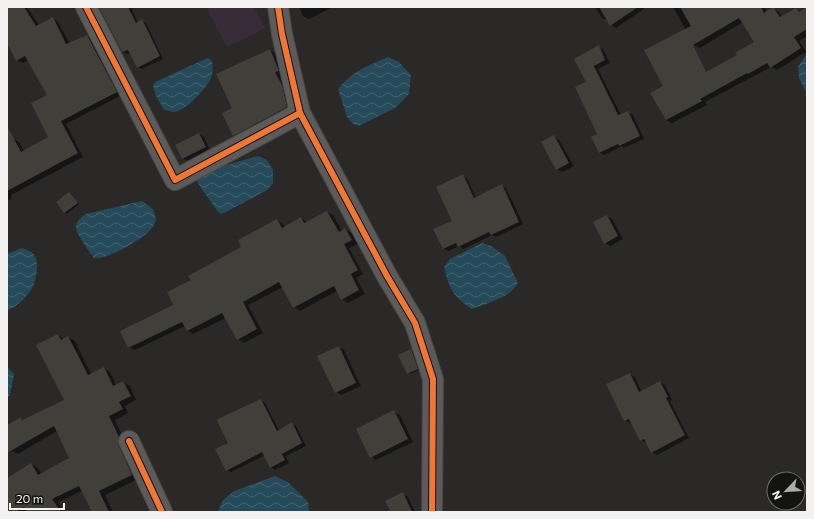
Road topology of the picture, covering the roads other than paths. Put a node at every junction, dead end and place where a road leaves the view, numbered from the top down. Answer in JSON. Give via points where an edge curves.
{"nodes":[{"id":1,"x":86,"y":7,"type":"edge"},
{"id":2,"x":278,"y":7,"type":"edge"},
{"id":3,"x":300,"y":113,"type":"junction"},
{"id":4,"x":129,"y":441,"type":"dead end"},
{"id":5,"x":162,"y":512,"type":"edge"},
{"id":6,"x":432,"y":512,"type":"edge"}],
"edges":[{"from":1,"to":3,"type":"street","via":[[175,180]]},
{"from":2,"to":3,"type":"street"},
{"from":3,"to":6,"type":"street","via":[[387,276],[416,323],[433,379]]},
{"from":4,"to":5,"type":"street"}]}
